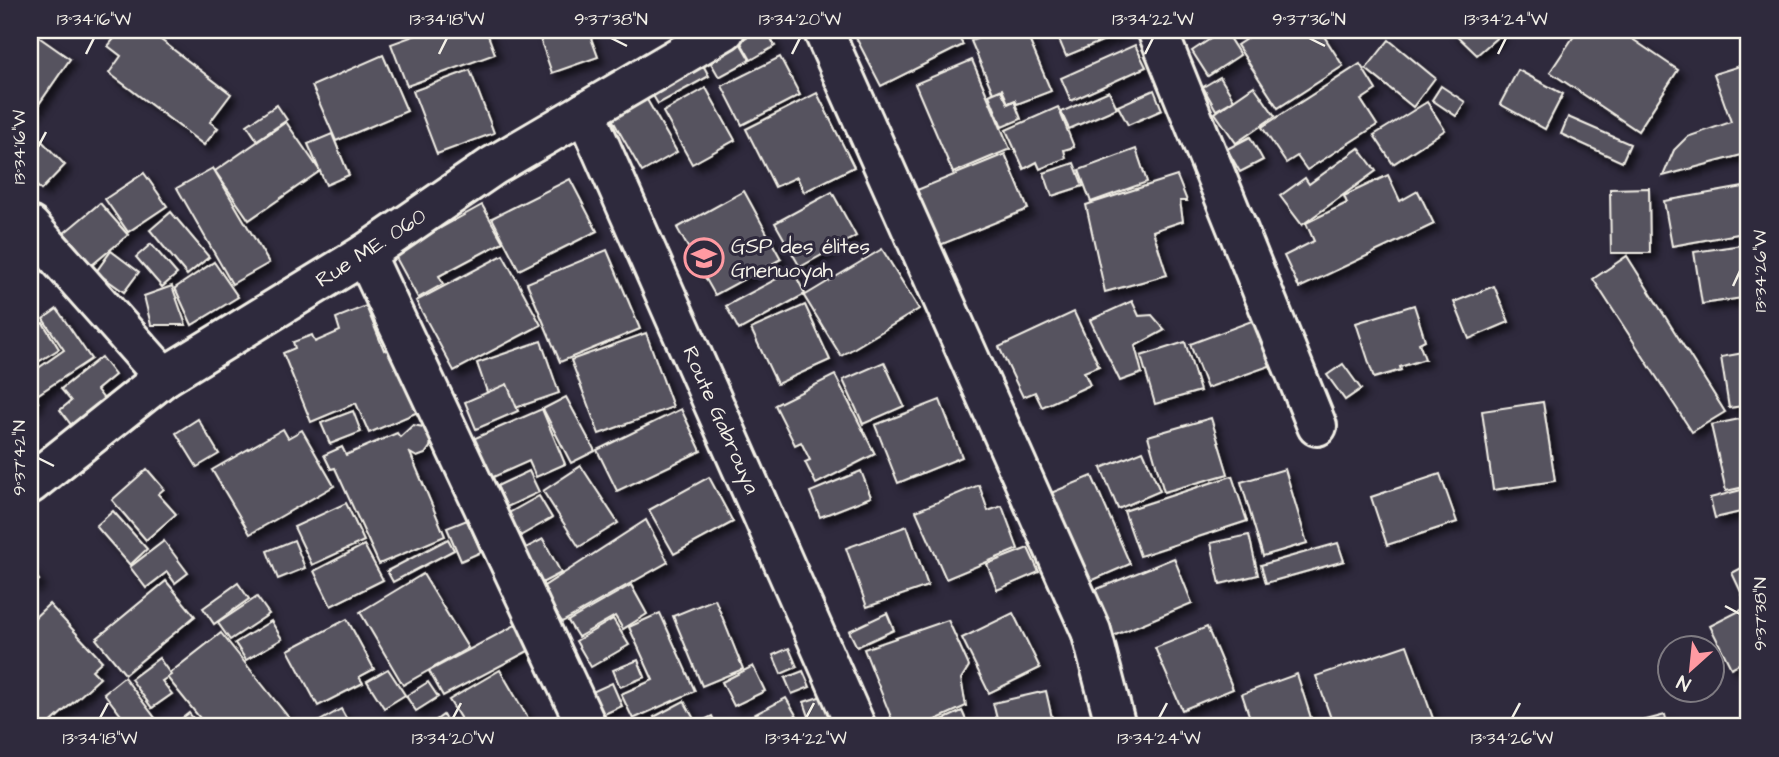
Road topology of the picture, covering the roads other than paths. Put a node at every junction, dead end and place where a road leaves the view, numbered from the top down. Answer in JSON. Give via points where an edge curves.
{"nodes":[{"id":1,"x":725,"y":30,"type":"edge"},
{"id":2,"x":823,"y":30,"type":"edge"},
{"id":3,"x":1157,"y":30,"type":"edge"},
{"id":4,"x":586,"y":112,"type":"junction"},
{"id":5,"x":30,"y":226,"type":"edge"},
{"id":6,"x":365,"y":254,"type":"junction"},
{"id":7,"x":164,"y":377,"type":"junction"},
{"id":8,"x":1317,"y":426,"type":"dead end"},
{"id":9,"x":30,"y":484,"type":"edge"},
{"id":10,"x":587,"y":727,"type":"edge"},
{"id":11,"x":856,"y":727,"type":"edge"},
{"id":12,"x":1116,"y":727,"type":"edge"}],
"edges":[{"from":1,"to":4,"type":"street","name":"Rue ME. 060"},
{"from":2,"to":12,"type":"street","via":[[1091,631]]},
{"from":3,"to":8,"type":"street"},
{"from":4,"to":6,"type":"street","name":"Rue ME. 060","via":[[493,166]]},
{"from":4,"to":11,"type":"street","name":"Route Gabrouya"},
{"from":5,"to":7,"type":"street"},
{"from":6,"to":7,"type":"street","name":"Rue ME. 060"},
{"from":6,"to":10,"type":"street"},
{"from":7,"to":9,"type":"street","name":"Rue ME. 060"}]}
